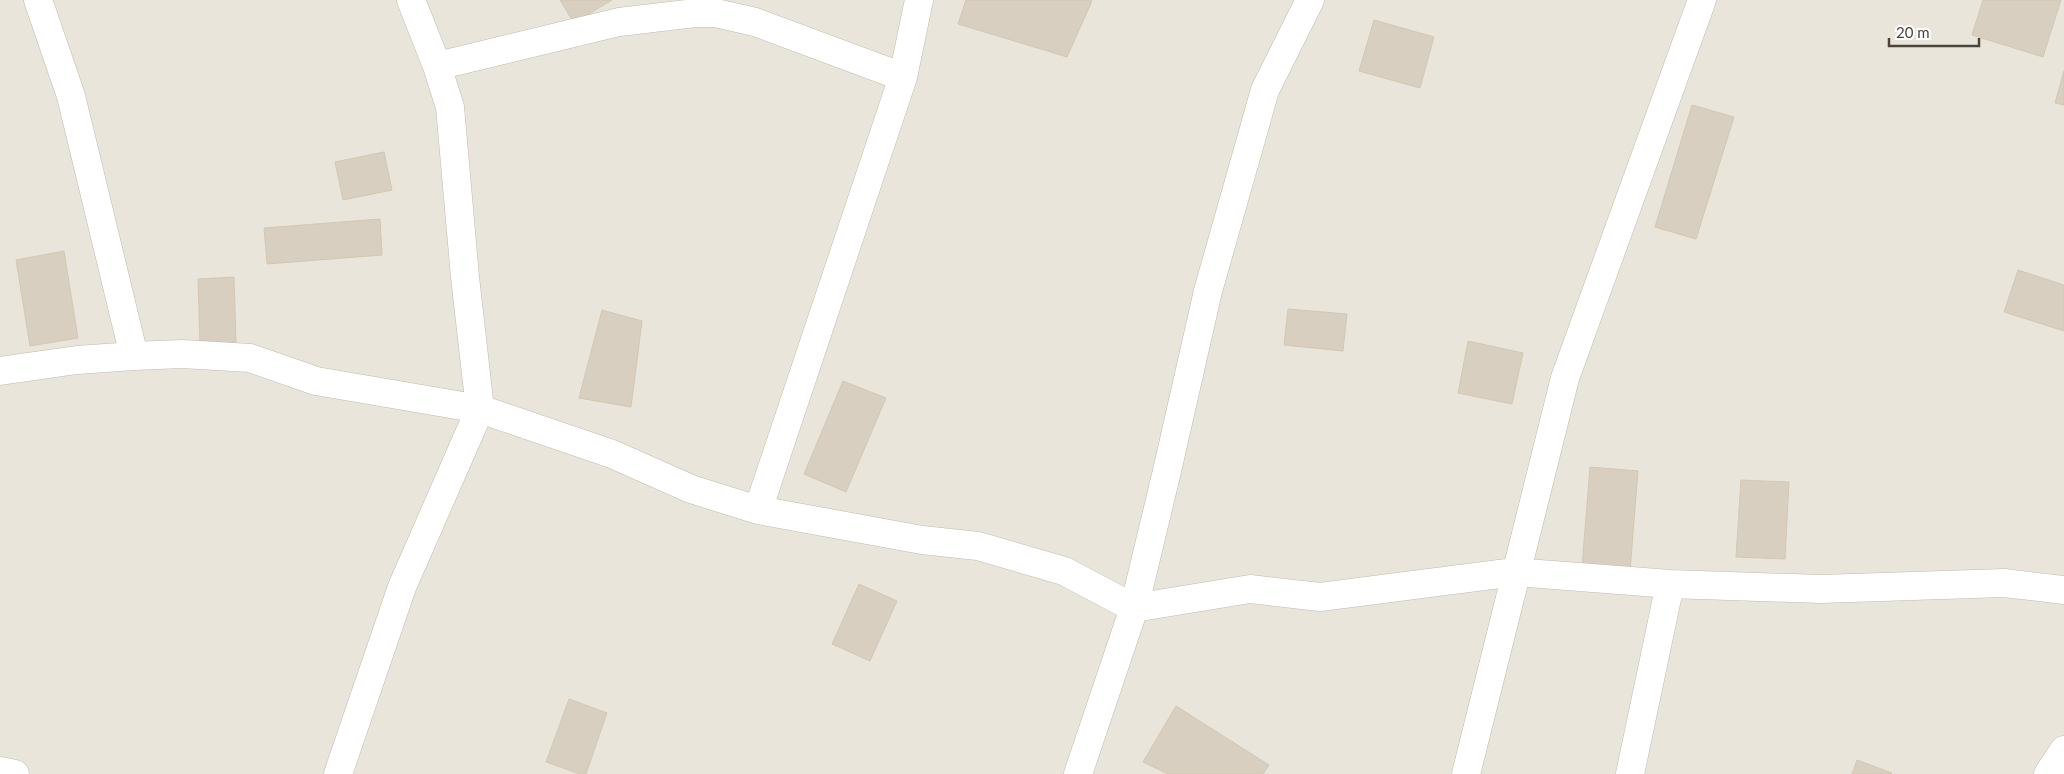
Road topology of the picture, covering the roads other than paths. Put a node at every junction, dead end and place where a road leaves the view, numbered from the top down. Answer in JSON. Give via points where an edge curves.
{"nodes":[{"id":1,"x":38,"y":0,"type":"edge"},
{"id":2,"x":411,"y":0,"type":"edge"},
{"id":3,"x":918,"y":0,"type":"edge"},
{"id":4,"x":1310,"y":0,"type":"edge"},
{"id":5,"x":1702,"y":0,"type":"edge"},
{"id":6,"x":437,"y":66,"type":"junction"},
{"id":7,"x":902,"y":77,"type":"junction"},
{"id":8,"x":134,"y":356,"type":"junction"},
{"id":9,"x":0,"y":371,"type":"edge"},
{"id":10,"x":480,"y":409,"type":"junction"},
{"id":11,"x":758,"y":510,"type":"junction"},
{"id":12,"x":1515,"y":572,"type":"junction"},
{"id":13,"x":1670,"y":584,"type":"junction"},
{"id":14,"x":2064,"y":590,"type":"edge"},
{"id":15,"x":1134,"y":608,"type":"junction"},
{"id":16,"x":2064,"y":750,"type":"edge"},
{"id":17,"x":0,"y":771,"type":"edge"},
{"id":18,"x":16,"y":774,"type":"edge"},
{"id":19,"x":338,"y":774,"type":"edge"},
{"id":20,"x":1078,"y":774,"type":"edge"},
{"id":21,"x":1466,"y":774,"type":"edge"},
{"id":22,"x":1630,"y":774,"type":"edge"},
{"id":23,"x":2048,"y":774,"type":"edge"}],
"edges":[{"from":1,"to":8,"type":"street","via":[[71,96]]},
{"from":2,"to":6,"type":"street"},
{"from":3,"to":7,"type":"street"},
{"from":4,"to":15,"type":"street","via":[[1265,90],[1208,291]]},
{"from":5,"to":12,"type":"street","via":[[1565,378]]},
{"from":6,"to":7,"type":"street","via":[[619,22],[716,13],[755,22]]},
{"from":6,"to":10,"type":"street","via":[[450,107]]},
{"from":7,"to":11,"type":"street"},
{"from":8,"to":9,"type":"street"},
{"from":8,"to":10,"type":"street","via":[[182,354],[250,358],[316,381]]},
{"from":10,"to":11,"type":"street","via":[[612,454],[692,489]]},
{"from":10,"to":19,"type":"street","via":[[402,587]]},
{"from":11,"to":15,"type":"street","via":[[922,540],[978,546],[1064,571]]},
{"from":12,"to":13,"type":"street"},
{"from":12,"to":15,"type":"street","via":[[1320,597],[1250,590]]},
{"from":12,"to":21,"type":"street"},
{"from":13,"to":14,"type":"street","via":[[1821,589],[2004,583]]},
{"from":13,"to":22,"type":"street"},
{"from":15,"to":20,"type":"street"},
{"from":16,"to":23,"type":"street"},
{"from":17,"to":18,"type":"street"}]}
